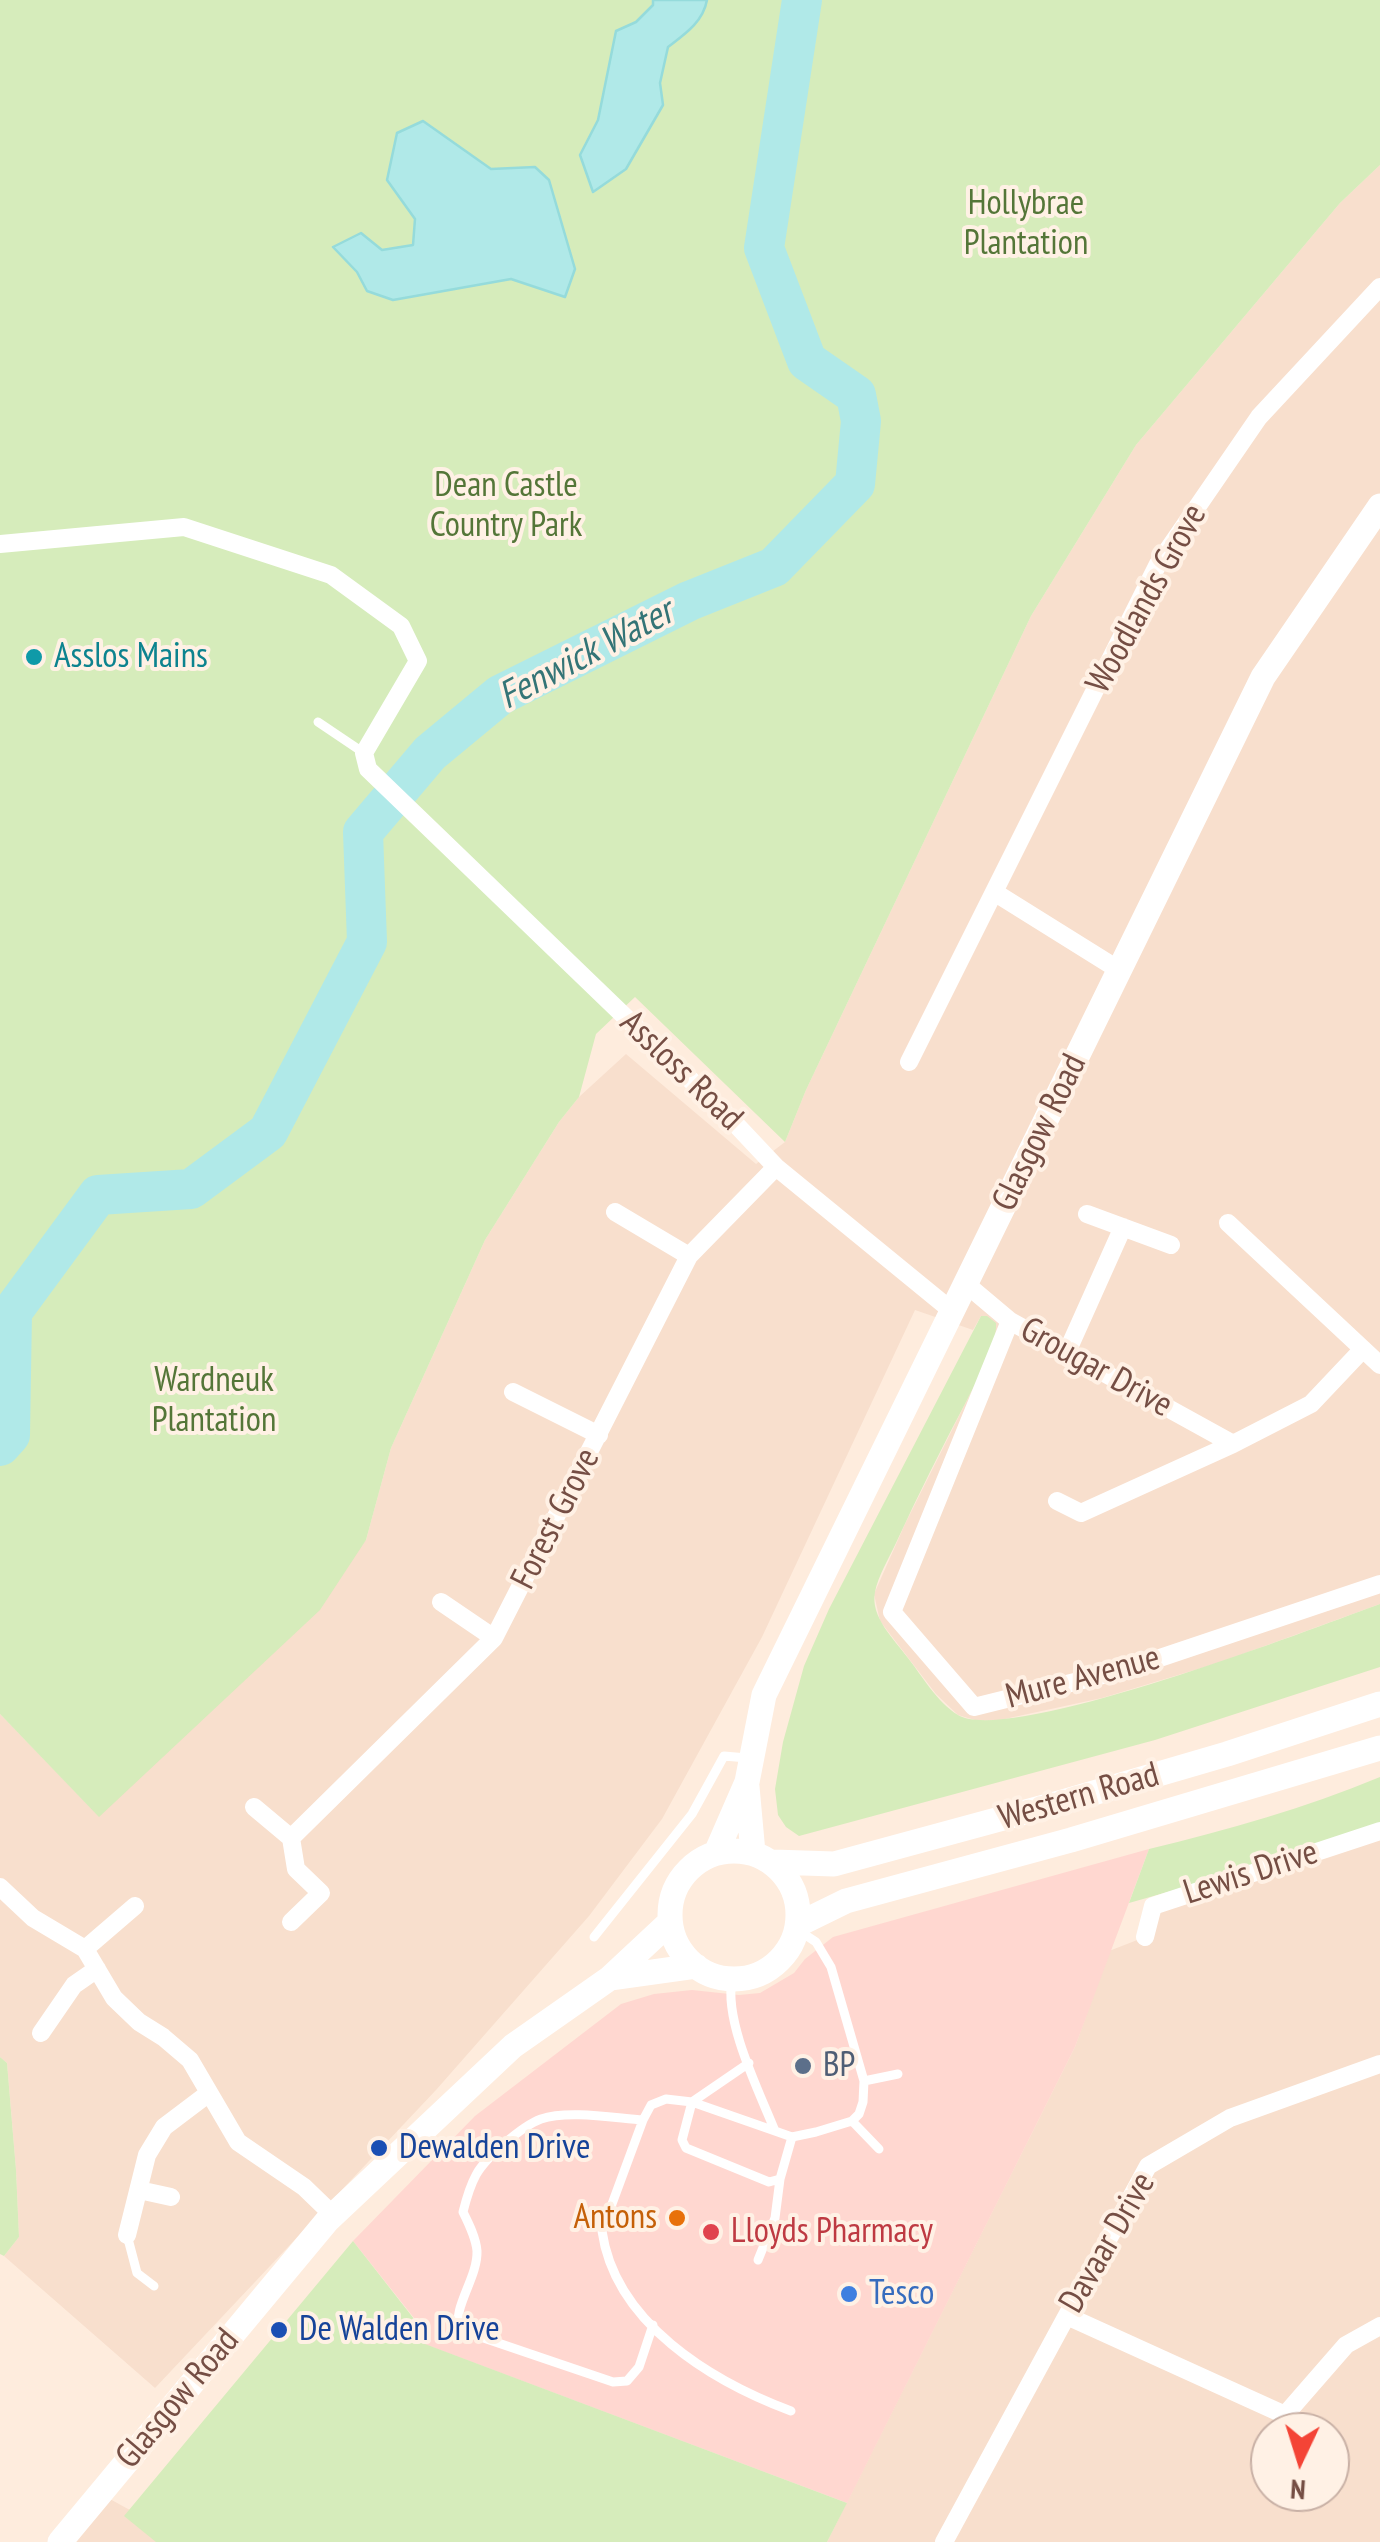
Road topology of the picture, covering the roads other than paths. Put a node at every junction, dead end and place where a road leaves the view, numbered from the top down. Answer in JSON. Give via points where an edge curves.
{"nodes":[{"id":1,"x":1380,"y":287,"type":"edge"},
{"id":2,"x":1380,"y":506,"type":"edge"},
{"id":3,"x":0,"y":544,"type":"edge"},
{"id":4,"x":318,"y":722,"type":"dead end"},
{"id":5,"x":366,"y":761,"type":"junction"},
{"id":6,"x":994,"y":892,"type":"junction"},
{"id":7,"x":1119,"y":970,"type":"junction"},
{"id":8,"x":908,"y":1062,"type":"dead end"},
{"id":9,"x":776,"y":1167,"type":"junction"},
{"id":10,"x":615,"y":1212,"type":"dead end"},
{"id":11,"x":1087,"y":1214,"type":"dead end"},
{"id":12,"x":1228,"y":1223,"type":"dead end"},
{"id":13,"x":1123,"y":1228,"type":"junction"},
{"id":14,"x":1171,"y":1245,"type":"dead end"},
{"id":15,"x":689,"y":1256,"type":"junction"},
{"id":16,"x":966,"y":1284,"type":"junction"},
{"id":17,"x":952,"y":1311,"type":"junction"},
{"id":18,"x":1010,"y":1321,"type":"junction"},
{"id":19,"x":1363,"y":1348,"type":"junction"},
{"id":20,"x":1068,"y":1352,"type":"junction"},
{"id":21,"x":1380,"y":1365,"type":"edge"},
{"id":22,"x":512,"y":1392,"type":"dead end"},
{"id":23,"x":599,"y":1435,"type":"junction"},
{"id":24,"x":1233,"y":1444,"type":"junction"},
{"id":25,"x":1058,"y":1501,"type":"dead end"},
{"id":26,"x":1380,"y":1584,"type":"edge"},
{"id":27,"x":442,"y":1602,"type":"dead end"},
{"id":28,"x":494,"y":1638,"type":"junction"},
{"id":29,"x":1380,"y":1704,"type":"edge"},
{"id":30,"x":1380,"y":1748,"type":"edge"},
{"id":31,"x":749,"y":1770,"type":"junction"},
{"id":32,"x":254,"y":1807,"type":"dead end"},
{"id":33,"x":1380,"y":1831,"type":"edge"},
{"id":34,"x":290,"y":1838,"type":"junction"},
{"id":35,"x":716,"y":1852,"type":"junction"},
{"id":36,"x":763,"y":1857,"type":"junction"},
{"id":37,"x":0,"y":1887,"type":"edge"},
{"id":38,"x":135,"y":1906,"type":"dead end"},
{"id":39,"x":291,"y":1922,"type":"dead end"},
{"id":40,"x":670,"y":1922,"type":"junction"},
{"id":41,"x":798,"y":1927,"type":"junction"},
{"id":42,"x":1146,"y":1936,"type":"dead end"},
{"id":43,"x":594,"y":1938,"type":"dead end"},
{"id":44,"x":85,"y":1949,"type":"junction"},
{"id":45,"x":696,"y":1966,"type":"junction"},
{"id":46,"x":97,"y":1969,"type":"junction"},
{"id":47,"x":610,"y":1978,"type":"junction"},
{"id":48,"x":732,"y":1980,"type":"junction"},
{"id":49,"x":40,"y":2033,"type":"dead end"},
{"id":50,"x":749,"y":2063,"type":"junction"},
{"id":51,"x":1380,"y":2064,"type":"edge"},
{"id":52,"x":898,"y":2074,"type":"dead end"},
{"id":53,"x":864,"y":2081,"type":"junction"},
{"id":54,"x":209,"y":2092,"type":"junction"},
{"id":55,"x":692,"y":2102,"type":"junction"},
{"id":56,"x":643,"y":2120,"type":"junction"},
{"id":57,"x":852,"y":2121,"type":"junction"},
{"id":58,"x":776,"y":2131,"type":"junction"},
{"id":59,"x":792,"y":2137,"type":"junction"},
{"id":60,"x":879,"y":2148,"type":"dead end"},
{"id":61,"x":780,"y":2179,"type":"junction"},
{"id":62,"x":138,"y":2190,"type":"junction"},
{"id":63,"x":171,"y":2197,"type":"dead end"},
{"id":64,"x":333,"y":2215,"type":"junction"},
{"id":65,"x":127,"y":2235,"type":"joint"},
{"id":66,"x":758,"y":2260,"type":"dead end"},
{"id":67,"x":154,"y":2286,"type":"dead end"},
{"id":68,"x":1066,"y":2316,"type":"junction"},
{"id":69,"x":653,"y":2325,"type":"junction"},
{"id":70,"x":1380,"y":2326,"type":"edge"},
{"id":71,"x":791,"y":2410,"type":"dead end"},
{"id":72,"x":60,"y":2542,"type":"edge"},
{"id":73,"x":944,"y":2542,"type":"edge"}],
"edges":[{"from":1,"to":6,"type":"street","name":"Woodlands Grove","via":[[1260,416],[1158,564]]},
{"from":2,"to":7,"type":"main road","name":"Glasgow Road","via":[[1263,678]]},
{"from":3,"to":5,"type":"street","via":[[184,527],[331,575],[401,626],[418,661]]},
{"from":4,"to":5,"type":"lane"},
{"from":5,"to":9,"type":"street","name":"Assloss Road"},
{"from":6,"to":7,"type":"street"},
{"from":6,"to":8,"type":"street","name":"Woodlands Grove"},
{"from":7,"to":16,"type":"main road","name":"Glasgow Road"},
{"from":9,"to":15,"type":"street","name":"Forest Grove"},
{"from":9,"to":17,"type":"street","name":"Assloss Road"},
{"from":10,"to":15,"type":"street"},
{"from":11,"to":13,"type":"street"},
{"from":12,"to":19,"type":"street"},
{"from":13,"to":14,"type":"street"},
{"from":13,"to":20,"type":"street"},
{"from":15,"to":23,"type":"street","name":"Forest Grove"},
{"from":16,"to":17,"type":"main road","name":"Glasgow Road"},
{"from":16,"to":18,"type":"street","name":"Grougar Drive"},
{"from":17,"to":31,"type":"main road","name":"Glasgow Road","via":[[764,1695]]},
{"from":18,"to":20,"type":"street","name":"Grougar Drive"},
{"from":18,"to":26,"type":"street","name":"Mure Avenue","via":[[892,1612],[974,1708],[1128,1669]]},
{"from":19,"to":21,"type":"street"},
{"from":19,"to":24,"type":"street","name":"Grougar Drive","via":[[1311,1404]]},
{"from":20,"to":24,"type":"street","name":"Grougar Drive"},
{"from":22,"to":23,"type":"street"},
{"from":23,"to":28,"type":"street","name":"Forest Grove"},
{"from":24,"to":25,"type":"street","name":"Grougar Drive","via":[[1081,1514]]},
{"from":27,"to":28,"type":"street"},
{"from":28,"to":34,"type":"street","name":"Forest Grove"},
{"from":29,"to":36,"type":"main road","name":"Western Road","via":[[1102,1791],[834,1864]]},
{"from":30,"to":41,"type":"main road","name":"Western Road","via":[[846,1901]]},
{"from":31,"to":35,"type":"main road","name":"Glasgow Road"},
{"from":31,"to":36,"type":"main road","name":"Glasgow Road"},
{"from":31,"to":43,"type":"lane","via":[[724,1756],[692,1814]]},
{"from":32,"to":34,"type":"street"},
{"from":33,"to":42,"type":"street","name":"Lewis Drive","via":[[1153,1906]]},
{"from":34,"to":39,"type":"street","via":[[296,1869],[321,1893]]},
{"from":35,"to":36,"type":"main road"},
{"from":35,"to":40,"type":"main road","via":[[676,1886]]},
{"from":36,"to":41,"type":"main road","via":[[792,1884]]},
{"from":37,"to":44,"type":"street","via":[[33,1918]]},
{"from":38,"to":44,"type":"street"},
{"from":40,"to":45,"type":"main road","via":[[674,1939]]},
{"from":40,"to":47,"type":"main road","name":"Glasgow Road"},
{"from":41,"to":48,"type":"main road","via":[[774,1966]]},
{"from":41,"to":53,"type":"lane","via":[[830,1967]]},
{"from":44,"to":46,"type":"street"},
{"from":45,"to":47,"type":"main road","name":"Glasgow Road"},
{"from":45,"to":48,"type":"main road"},
{"from":46,"to":49,"type":"street","via":[[74,1984]]},
{"from":46,"to":54,"type":"street","via":[[114,1998],[190,2060]]},
{"from":47,"to":64,"type":"main road","name":"Glasgow Road","via":[[512,2046]]},
{"from":48,"to":50,"type":"lane","via":[[730,2006]]},
{"from":50,"to":55,"type":"lane"},
{"from":50,"to":58,"type":"lane"},
{"from":51,"to":68,"type":"street","name":"Davaar Drive","via":[[1230,2118],[1148,2166]]},
{"from":52,"to":53,"type":"lane"},
{"from":53,"to":57,"type":"lane","via":[[863,2102]]},
{"from":54,"to":62,"type":"street","via":[[164,2127]]},
{"from":54,"to":64,"type":"street","via":[[238,2142]]},
{"from":55,"to":56,"type":"lane","via":[[651,2104]]},
{"from":55,"to":58,"type":"lane"},
{"from":55,"to":61,"type":"lane","via":[[682,2140],[686,2148],[769,2182]]},
{"from":56,"to":69,"type":"lane","via":[[602,2231],[614,2276]]},
{"from":56,"to":69,"type":"lane","via":[[540,2120],[487,2161],[463,2212],[477,2252],[456,2324],[613,2382],[627,2381],[639,2367]]},
{"from":57,"to":59,"type":"lane"},
{"from":57,"to":60,"type":"lane"},
{"from":58,"to":59,"type":"lane"},
{"from":59,"to":61,"type":"lane"},
{"from":61,"to":66,"type":"lane","via":[[775,2218]]},
{"from":62,"to":63,"type":"street"},
{"from":62,"to":65,"type":"street"},
{"from":64,"to":72,"type":"main road","name":"Glasgow Road"},
{"from":65,"to":67,"type":"lane","via":[[138,2273]]},
{"from":68,"to":70,"type":"street","via":[[1285,2415],[1346,2345]]},
{"from":68,"to":73,"type":"street","name":"Davaar Drive"},
{"from":69,"to":71,"type":"lane","via":[[680,2351]]}]}
